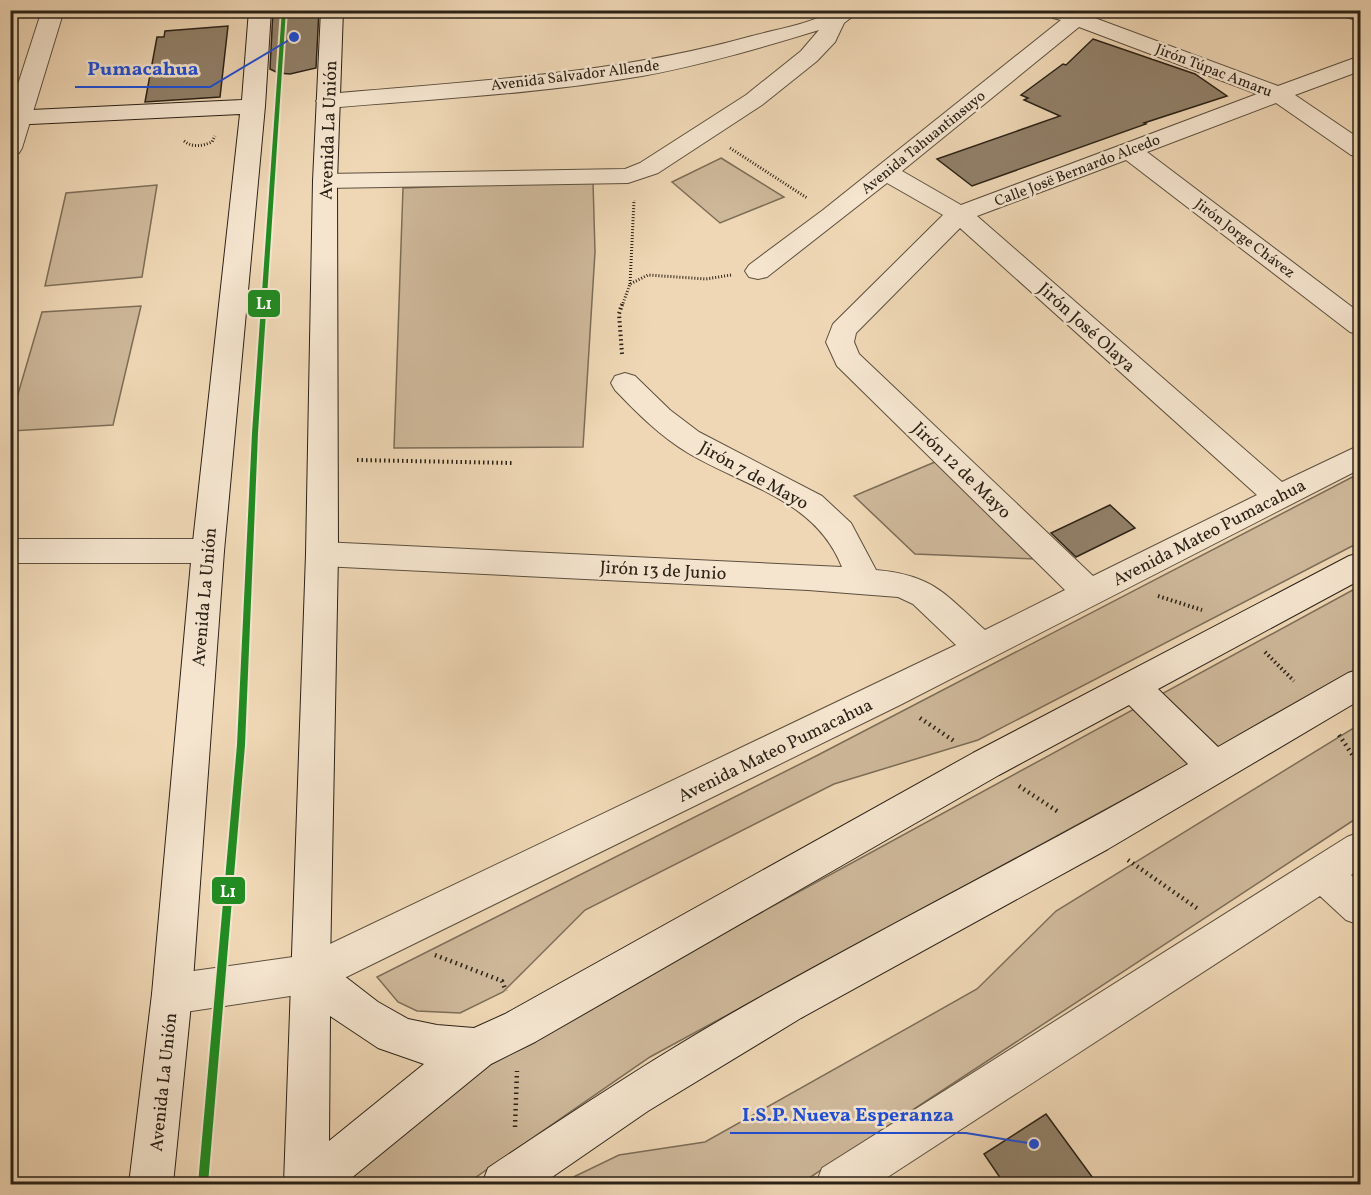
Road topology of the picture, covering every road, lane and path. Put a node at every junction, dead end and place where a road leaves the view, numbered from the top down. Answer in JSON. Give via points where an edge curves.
{"nodes":[{"id":1,"x":53,"y":10,"type":"edge"},
{"id":2,"x":260,"y":10,"type":"edge"},
{"id":3,"x":332,"y":10,"type":"edge"},
{"id":4,"x":1347,"y":10,"type":"edge"},
{"id":5,"x":836,"y":13,"type":"edge"},
{"id":6,"x":1074,"y":13,"type":"edge"},
{"id":7,"x":1360,"y":15,"type":"edge"},
{"id":8,"x":1360,"y":63,"type":"edge"},
{"id":9,"x":1278,"y":94,"type":"junction"},
{"id":10,"x":328,"y":101,"type":"junction"},
{"id":11,"x":253,"y":106,"type":"junction"},
{"id":12,"x":15,"y":118,"type":"edge"},
{"id":13,"x":207,"y":130,"type":"dead end"},
{"id":14,"x":707,"y":133,"type":"junction"},
{"id":15,"x":184,"y":141,"type":"dead end"},
{"id":16,"x":10,"y":148,"type":"edge"},
{"id":17,"x":1129,"y":150,"type":"junction"},
{"id":18,"x":1360,"y":150,"type":"edge"},
{"id":19,"x":885,"y":171,"type":"junction"},
{"id":20,"x":628,"y":176,"type":"junction"},
{"id":21,"x":325,"y":181,"type":"junction"},
{"id":22,"x":959,"y":214,"type":"junction"},
{"id":23,"x":832,"y":215,"type":"junction"},
{"id":24,"x":758,"y":271,"type":"joint"},
{"id":25,"x":630,"y":284,"type":"junction"},
{"id":26,"x":1360,"y":326,"type":"edge"},
{"id":27,"x":840,"y":342,"type":"joint"},
{"id":28,"x":625,"y":383,"type":"joint"},
{"id":29,"x":1360,"y":456,"type":"edge"},
{"id":30,"x":323,"y":460,"type":"junction"},
{"id":31,"x":512,"y":463,"type":"dead end"},
{"id":32,"x":1279,"y":497,"type":"junction"},
{"id":33,"x":208,"y":550,"type":"junction"},
{"id":34,"x":10,"y":551,"type":"edge"},
{"id":35,"x":322,"y":554,"type":"junction"},
{"id":36,"x":1360,"y":565,"type":"edge"},
{"id":37,"x":864,"y":581,"type":"junction"},
{"id":38,"x":1089,"y":593,"type":"junction"},
{"id":39,"x":982,"y":648,"type":"junction"},
{"id":40,"x":1360,"y":683,"type":"edge"},
{"id":41,"x":1133,"y":686,"type":"junction"},
{"id":42,"x":1215,"y":767,"type":"junction"},
{"id":43,"x":1360,"y":849,"type":"edge"},
{"id":44,"x":1322,"y":874,"type":"junction"},
{"id":45,"x":1360,"y":907,"type":"edge"},
{"id":46,"x":310,"y":974,"type":"junction"},
{"id":47,"x":172,"y":994,"type":"junction"},
{"id":48,"x":476,"y":1049,"type":"junction"},
{"id":49,"x":151,"y":1185,"type":"edge"},
{"id":50,"x":308,"y":1185,"type":"edge"},
{"id":51,"x":504,"y":1185,"type":"edge"},
{"id":52,"x":838,"y":1185,"type":"edge"}],
"edges":[{"from":1,"to":12,"type":"street"},
{"from":2,"to":11,"type":"street","name":"Avenida La Unión"},
{"from":3,"to":10,"type":"street","name":"Avenida La Unión"},
{"from":4,"to":7,"type":"street"},
{"from":5,"to":10,"type":"street","name":"Avenida Salvador Allende","via":[[705,56],[642,69]]},
{"from":5,"to":14,"type":"street","via":[[827,37],[809,56]]},
{"from":6,"to":9,"type":"street","name":"Jirón Túpac Amaru"},
{"from":6,"to":19,"type":"street","name":"Avenida Tahuantinsuyo"},
{"from":8,"to":9,"type":"street","name":"Calle Josë Bernardo Alcedo"},
{"from":9,"to":17,"type":"street","name":"Calle Josë Bernardo Alcedo"},
{"from":9,"to":18,"type":"street","name":"Jirón Túpac Amaru"},
{"from":10,"to":21,"type":"street","name":"Avenida La Unión"},
{"from":11,"to":12,"type":"street"},
{"from":11,"to":33,"type":"street","name":"Avenida La Unión"},
{"from":12,"to":16,"type":"street"},
{"from":13,"to":15,"type":"path","via":[[216,136],[212,142],[199,147]]},
{"from":14,"to":20,"type":"street","via":[[650,168]]},
{"from":14,"to":23,"type":"path"},
{"from":17,"to":22,"type":"street","name":"Calle Josë Bernardo Alcedo"},
{"from":17,"to":26,"type":"street","name":"Jirón Jorge Chávez"},
{"from":19,"to":22,"type":"street","name":"Jirón José Olaya"},
{"from":19,"to":23,"type":"street","name":"Avenida Tahuantinsuyo"},
{"from":20,"to":21,"type":"street"},
{"from":20,"to":25,"type":"path","via":[[635,207]]},
{"from":21,"to":30,"type":"street","name":"Avenida La Unión"},
{"from":22,"to":27,"type":"street","name":"Calle Josë Bernardo Alcedo","via":[[843,330]]},
{"from":22,"to":32,"type":"street","name":"Jirón José Olaya"},
{"from":23,"to":24,"type":"street","name":"Avenida Tahuantinsuyo"},
{"from":24,"to":25,"type":"path","via":[[706,279],[648,275]]},
{"from":25,"to":28,"type":"path","via":[[619,314]]},
{"from":27,"to":38,"type":"street","name":"Jirón 12 de Mayo","via":[[847,359]]},
{"from":28,"to":37,"type":"street","name":"Jirón 7 de Mayo","via":[[666,424],[699,446],[809,503],[839,530]]},
{"from":29,"to":32,"type":"street","name":"Avenida Mateo Pumacahua"},
{"from":30,"to":31,"type":"path"},
{"from":30,"to":35,"type":"street","name":"Avenida La Unión"},
{"from":32,"to":38,"type":"street","name":"Avenida Mateo Pumacahua"},
{"from":33,"to":34,"type":"street"},
{"from":33,"to":47,"type":"street","name":"Avenida La Unión"},
{"from":35,"to":37,"type":"street","name":"Jirón 13 de Junio"},
{"from":35,"to":46,"type":"street","name":"Avenida La Unión"},
{"from":36,"to":41,"type":"street"},
{"from":37,"to":39,"type":"street","name":"Jirón 13 de Junio","via":[[902,585],[925,595]]},
{"from":38,"to":39,"type":"street","name":"Avenida Mateo Pumacahua"},
{"from":39,"to":46,"type":"street","name":"Avenida Mateo Pumacahua"},
{"from":40,"to":42,"type":"street"},
{"from":41,"to":42,"type":"street"},
{"from":41,"to":48,"type":"street"},
{"from":42,"to":51,"type":"street","via":[[1095,837],[787,1004],[633,1096]]},
{"from":43,"to":44,"type":"street"},
{"from":44,"to":45,"type":"street"},
{"from":44,"to":52,"type":"street"},
{"from":46,"to":47,"type":"street","name":"Avenida Mateo Pumacahua"},
{"from":46,"to":48,"type":"street","via":[[354,1010],[392,1034],[423,1044]]},
{"from":46,"to":50,"type":"street","name":"Avenida La Unión"},
{"from":47,"to":49,"type":"street","name":"Avenida La Unión"},
{"from":48,"to":50,"type":"street"}]}
